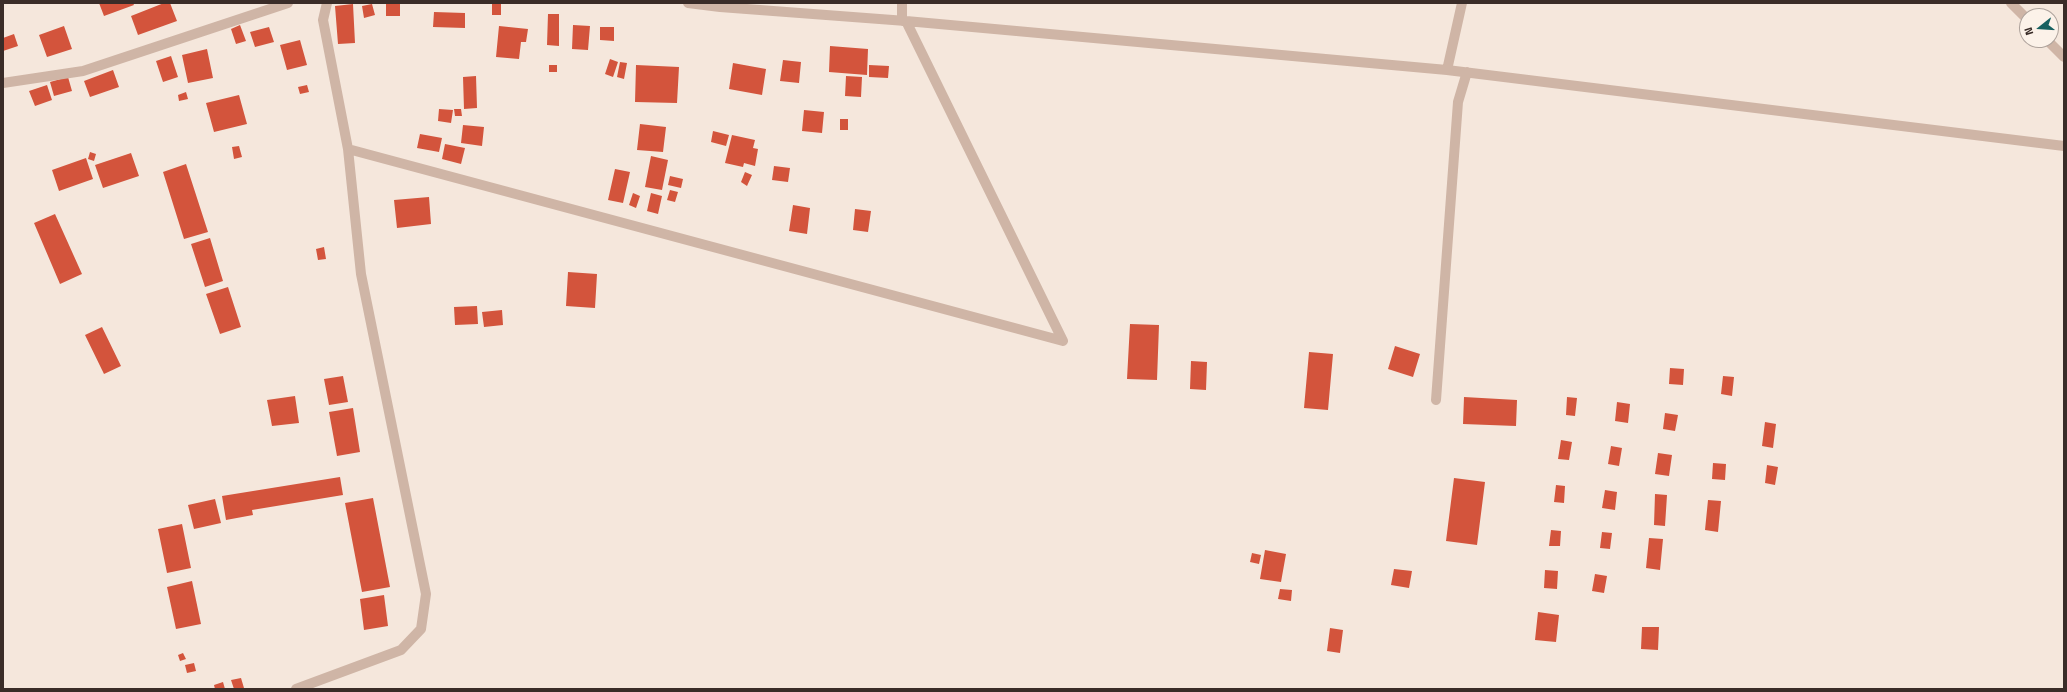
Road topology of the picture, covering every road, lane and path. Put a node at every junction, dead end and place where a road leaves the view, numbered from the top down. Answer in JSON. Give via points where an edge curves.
{"nodes":[{"id":1,"x":288,"y":3,"type":"edge"},
{"id":2,"x":327,"y":3,"type":"edge"},
{"id":3,"x":688,"y":3,"type":"edge"},
{"id":4,"x":902,"y":3,"type":"edge"},
{"id":5,"x":1462,"y":3,"type":"edge"},
{"id":6,"x":2011,"y":3,"type":"edge"},
{"id":7,"x":2019,"y":11,"type":"edge"},
{"id":8,"x":904,"y":21,"type":"junction"},
{"id":9,"x":2055,"y":48,"type":"edge"},
{"id":10,"x":2064,"y":57,"type":"edge"},
{"id":11,"x":1447,"y":70,"type":"junction"},
{"id":12,"x":1467,"y":72,"type":"junction"},
{"id":13,"x":3,"y":83,"type":"edge"},
{"id":14,"x":2064,"y":146,"type":"edge"},
{"id":15,"x":348,"y":150,"type":"junction"},
{"id":16,"x":1436,"y":400,"type":"dead end"},
{"id":17,"x":296,"y":689,"type":"edge"}],
"edges":[{"from":1,"to":13,"type":"street","via":[[83,71]]},
{"from":2,"to":15,"type":"street","via":[[323,20]]},
{"from":3,"to":8,"type":"street"},
{"from":4,"to":8,"type":"street"},
{"from":5,"to":11,"type":"street"},
{"from":6,"to":7,"type":"street"},
{"from":8,"to":11,"type":"street"},
{"from":8,"to":15,"type":"street","via":[[1063,341]]},
{"from":9,"to":10,"type":"street"},
{"from":11,"to":12,"type":"street"},
{"from":12,"to":14,"type":"street"},
{"from":12,"to":16,"type":"street","via":[[1458,102]]},
{"from":15,"to":17,"type":"street","via":[[361,274],[426,594],[421,629],[401,650]]}]}
